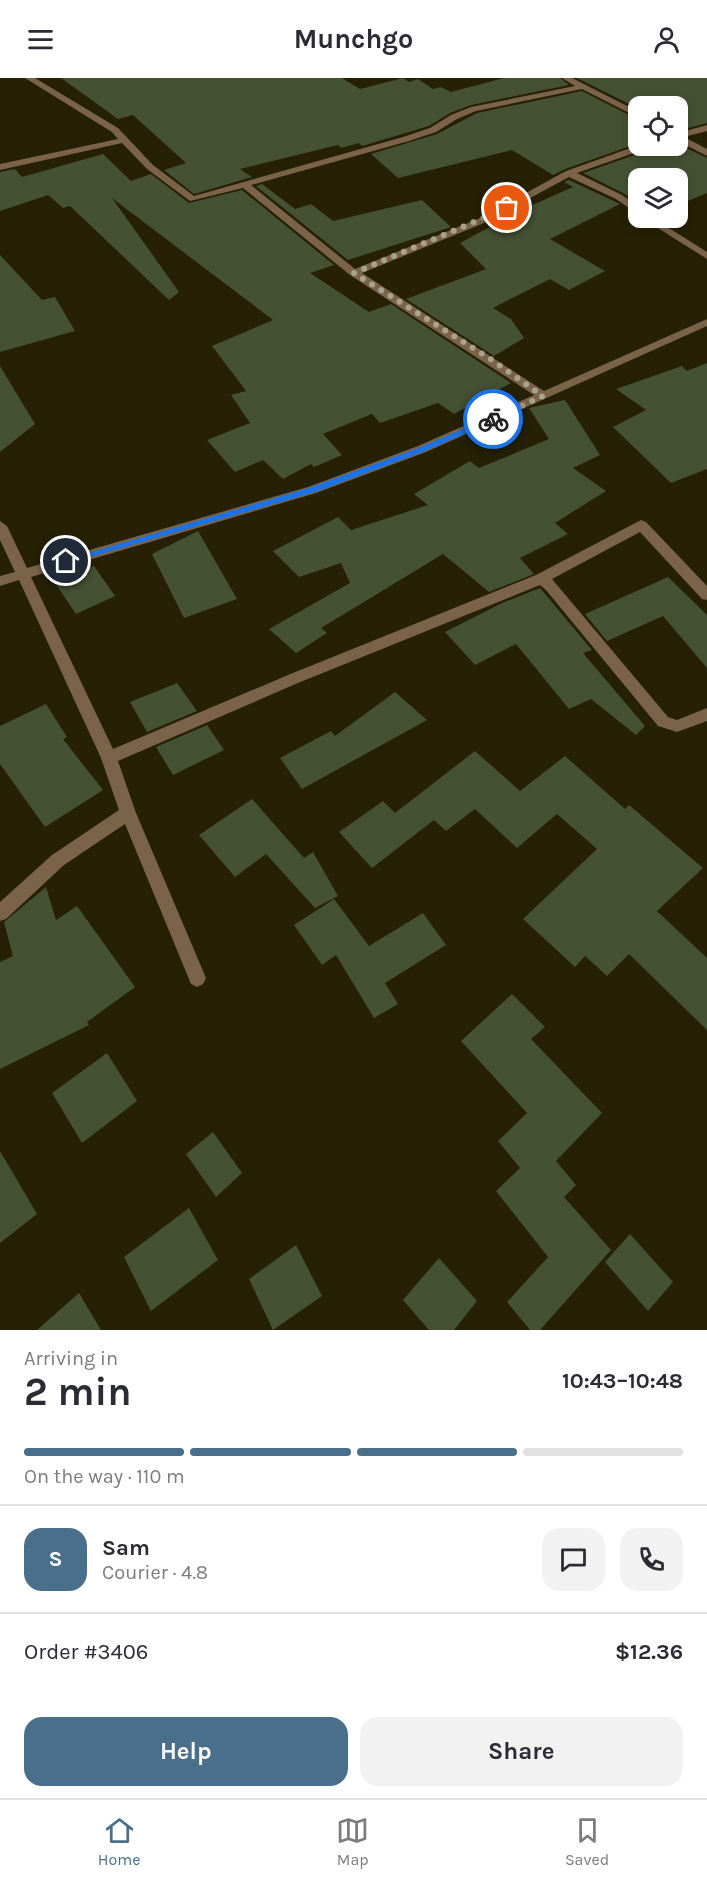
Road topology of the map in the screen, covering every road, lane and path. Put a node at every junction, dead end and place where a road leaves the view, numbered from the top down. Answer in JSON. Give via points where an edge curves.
{"nodes":[{"id":1,"x":29,"y":78,"type":"edge"},
{"id":2,"x":566,"y":78,"type":"edge"},
{"id":3,"x":580,"y":87,"type":"junction"},
{"id":4,"x":628,"y":110,"type":"edge"},
{"id":5,"x":707,"y":128,"type":"edge"},
{"id":6,"x":688,"y":133,"type":"edge"},
{"id":7,"x":124,"y":140,"type":"junction"},
{"id":8,"x":688,"y":142,"type":"edge"},
{"id":9,"x":628,"y":152,"type":"edge"},
{"id":10,"x":707,"y":153,"type":"edge"},
{"id":11,"x":0,"y":167,"type":"edge"},
{"id":12,"x":569,"y":173,"type":"junction"},
{"id":13,"x":245,"y":185,"type":"junction"},
{"id":14,"x":628,"y":203,"type":"edge"},
{"id":15,"x":663,"y":228,"type":"edge"},
{"id":16,"x":707,"y":256,"type":"edge"},
{"id":17,"x":354,"y":273,"type":"junction"},
{"id":18,"x":707,"y":322,"type":"edge"},
{"id":19,"x":543,"y":396,"type":"junction"},
{"id":20,"x":0,"y":526,"type":"edge"},
{"id":21,"x":21,"y":574,"type":"junction"},
{"id":22,"x":541,"y":579,"type":"junction"},
{"id":23,"x":0,"y":580,"type":"edge"},
{"id":24,"x":707,"y":595,"type":"edge"},
{"id":25,"x":707,"y":714,"type":"edge"},
{"id":26,"x":109,"y":758,"type":"junction"},
{"id":27,"x":128,"y":813,"type":"junction"},
{"id":28,"x":0,"y":913,"type":"edge"},
{"id":29,"x":197,"y":978,"type":"dead end"}],
"edges":[{"from":1,"to":7,"type":"street","via":[[115,130]]},
{"from":2,"to":3,"type":"street"},
{"from":3,"to":4,"type":"street"},
{"from":3,"to":13,"type":"street","via":[[474,109],[406,139]]},
{"from":5,"to":6,"type":"street"},
{"from":7,"to":11,"type":"street"},
{"from":7,"to":13,"type":"street","via":[[150,167],[193,199]]},
{"from":8,"to":10,"type":"street"},
{"from":9,"to":12,"type":"street"},
{"from":12,"to":14,"type":"street"},
{"from":12,"to":17,"type":"street","via":[[490,217]]},
{"from":13,"to":17,"type":"street"},
{"from":15,"to":16,"type":"street"},
{"from":17,"to":19,"type":"street"},
{"from":18,"to":19,"type":"street"},
{"from":19,"to":21,"type":"street","via":[[422,450],[312,490]]},
{"from":20,"to":21,"type":"street"},
{"from":21,"to":23,"type":"street"},
{"from":21,"to":26,"type":"street"},
{"from":22,"to":24,"type":"street","via":[[640,525]]},
{"from":22,"to":25,"type":"street","via":[[551,586],[663,722],[677,726]]},
{"from":22,"to":26,"type":"street"},
{"from":26,"to":27,"type":"street"},
{"from":27,"to":28,"type":"street","via":[[58,860]]},
{"from":27,"to":29,"type":"street"}]}
